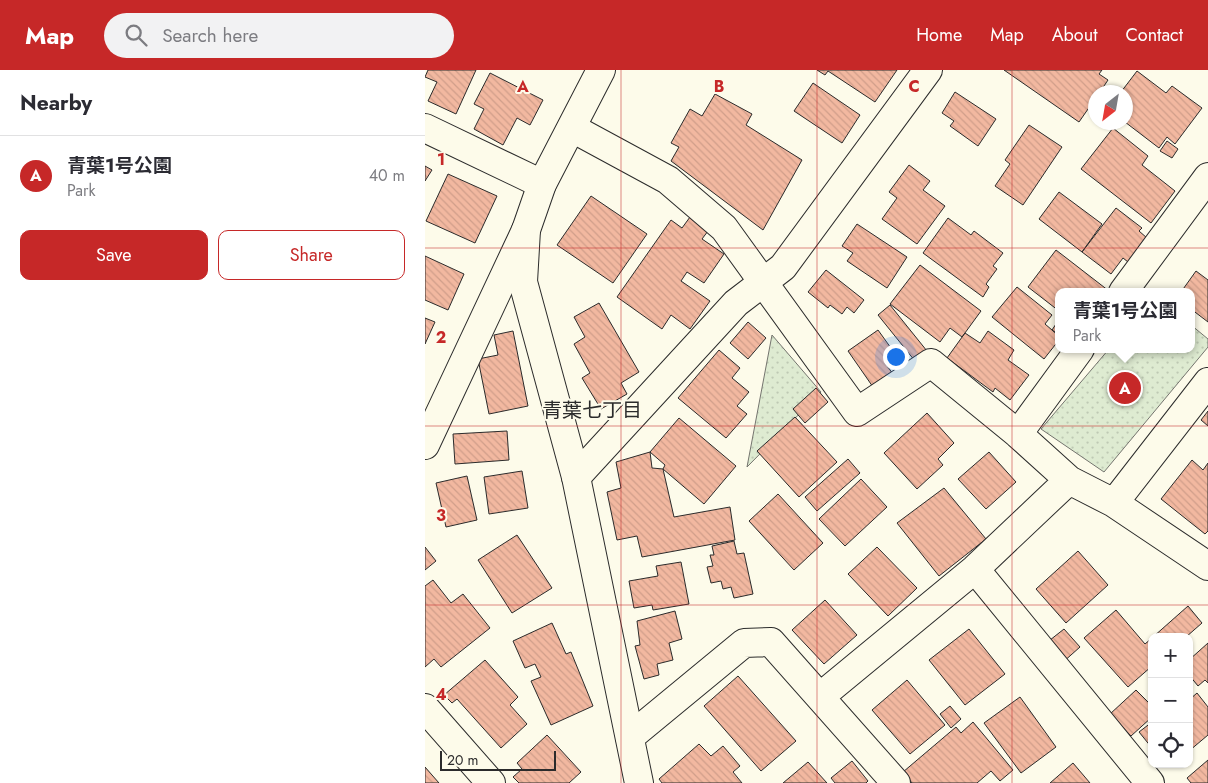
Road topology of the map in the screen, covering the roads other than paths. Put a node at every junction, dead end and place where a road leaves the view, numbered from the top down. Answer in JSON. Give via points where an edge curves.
{"nodes":[{"id":1,"x":601,"y":70,"type":"edge"},
{"id":2,"x":928,"y":70,"type":"edge"},
{"id":3,"x":425,"y":128,"type":"edge"},
{"id":4,"x":572,"y":128,"type":"junction"},
{"id":5,"x":1208,"y":177,"type":"edge"},
{"id":6,"x":542,"y":184,"type":"junction"},
{"id":7,"x":527,"y":230,"type":"junction"},
{"id":8,"x":763,"y":283,"type":"junction"},
{"id":9,"x":1126,"y":288,"type":"edge"},
{"id":10,"x":1077,"y":353,"type":"edge"},
{"id":11,"x":1208,"y":382,"type":"edge"},
{"id":12,"x":433,"y":406,"type":"edge"},
{"id":13,"x":1018,"y":434,"type":"junction"},
{"id":14,"x":425,"y":445,"type":"edge"},
{"id":15,"x":576,"y":476,"type":"junction"},
{"id":16,"x":1069,"y":480,"type":"junction"},
{"id":17,"x":1114,"y":503,"type":"junction"},
{"id":18,"x":1208,"y":566,"type":"edge"},
{"id":19,"x":975,"y":569,"type":"junction"},
{"id":20,"x":821,"y":696,"type":"junction"},
{"id":21,"x":425,"y":708,"type":"edge"},
{"id":22,"x":630,"y":737,"type":"junction"},
{"id":23,"x":491,"y":783,"type":"edge"},
{"id":24,"x":639,"y":783,"type":"edge"},
{"id":25,"x":896,"y":783,"type":"edge"},
{"id":26,"x":1150,"y":783,"type":"edge"}],
"edges":[{"from":1,"to":4,"type":"street"},
{"from":2,"to":8,"type":"street","via":[[783,267]]},
{"from":3,"to":6,"type":"street"},
{"from":4,"to":6,"type":"street"},
{"from":4,"to":8,"type":"street","via":[[668,180],[724,228]]},
{"from":5,"to":9,"type":"street"},
{"from":6,"to":7,"type":"street"},
{"from":7,"to":12,"type":"street"},
{"from":7,"to":15,"type":"street","via":[[523,282]]},
{"from":8,"to":13,"type":"street","via":[[857,412],[931,363]]},
{"from":8,"to":15,"type":"street","via":[[736,304]]},
{"from":10,"to":13,"type":"street"},
{"from":11,"to":17,"type":"street"},
{"from":12,"to":14,"type":"street"},
{"from":13,"to":16,"type":"street"},
{"from":15,"to":22,"type":"street"},
{"from":16,"to":17,"type":"street"},
{"from":16,"to":19,"type":"street"},
{"from":17,"to":18,"type":"street"},
{"from":19,"to":20,"type":"street"},
{"from":19,"to":26,"type":"street"},
{"from":20,"to":22,"type":"street","via":[[771,642],[744,643]]},
{"from":20,"to":25,"type":"street"},
{"from":21,"to":23,"type":"street"},
{"from":22,"to":24,"type":"street"}]}
